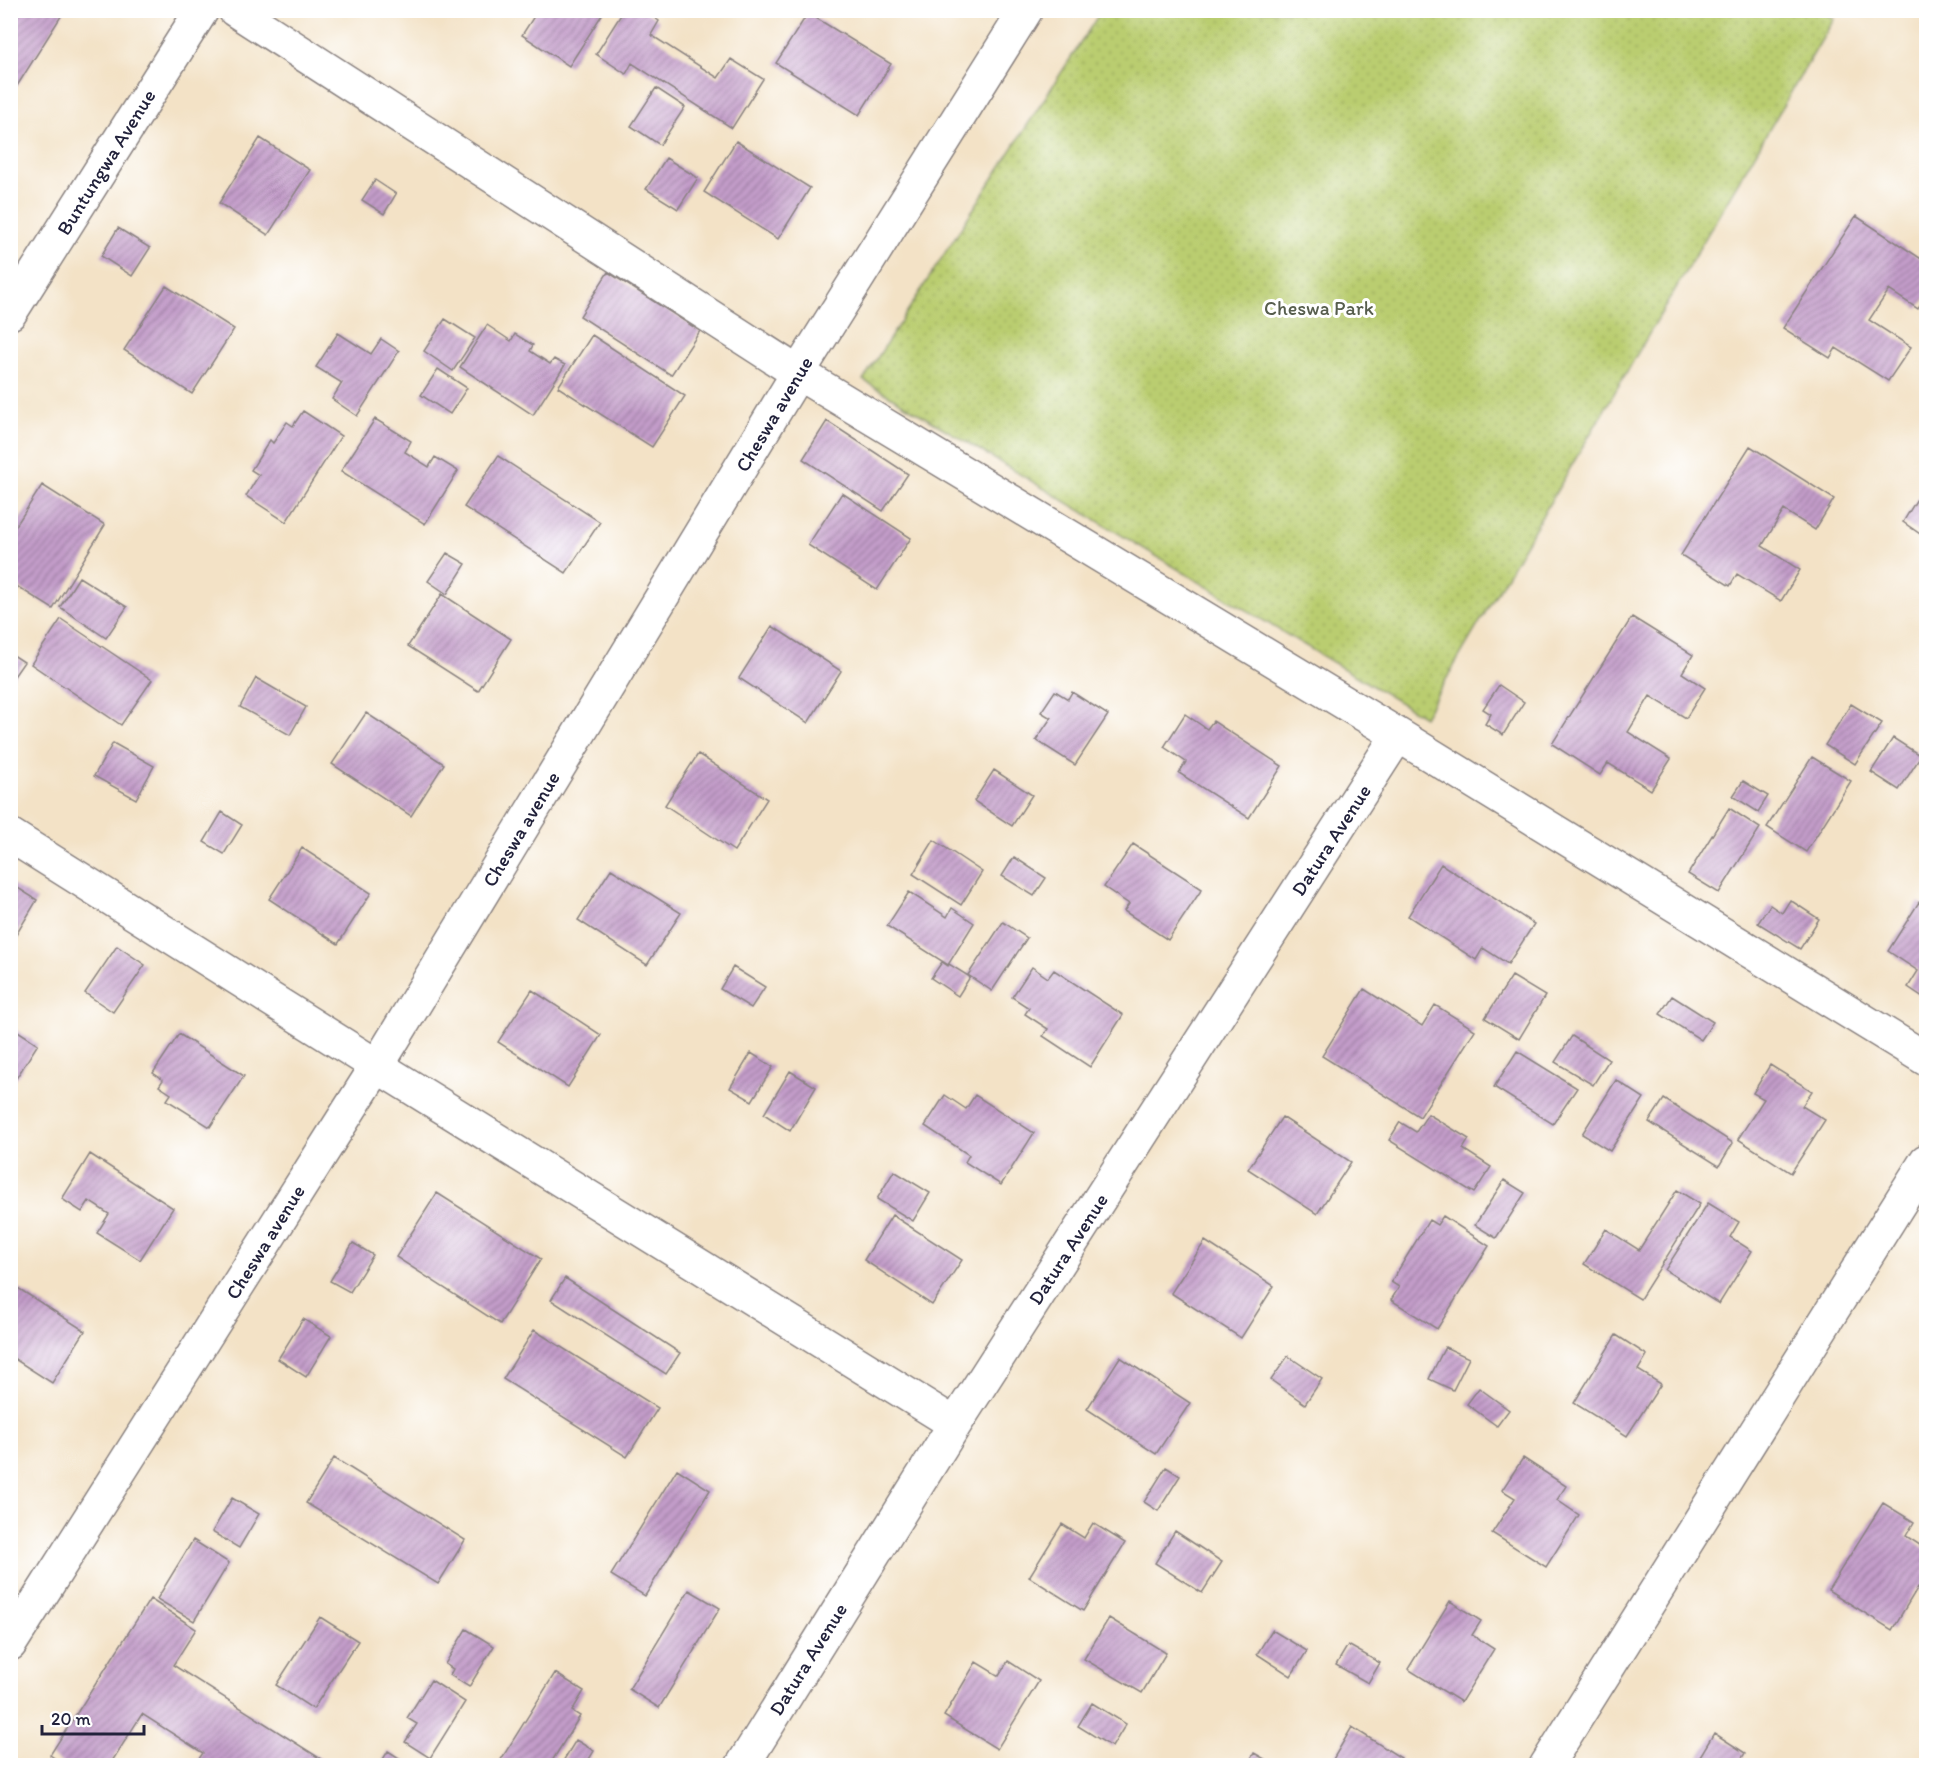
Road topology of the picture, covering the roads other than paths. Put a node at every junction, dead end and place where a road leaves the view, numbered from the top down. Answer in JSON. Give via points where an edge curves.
{"nodes":[{"id":1,"x":202,"y":10,"type":"edge"},
{"id":2,"x":236,"y":10,"type":"edge"},
{"id":3,"x":1026,"y":10,"type":"edge"},
{"id":4,"x":10,"y":313,"type":"edge"},
{"id":5,"x":798,"y":373,"type":"junction"},
{"id":6,"x":1398,"y":735,"type":"junction"},
{"id":7,"x":10,"y":835,"type":"edge"},
{"id":8,"x":1926,"y":1059,"type":"edge"},
{"id":9,"x":377,"y":1066,"type":"junction"},
{"id":10,"x":1926,"y":1161,"type":"edge"},
{"id":11,"x":955,"y":1424,"type":"junction"},
{"id":12,"x":10,"y":1644,"type":"edge"},
{"id":13,"x":742,"y":1766,"type":"edge"},
{"id":14,"x":1546,"y":1766,"type":"edge"}],
"edges":[{"from":1,"to":4,"type":"street","name":"Buntungwa Avenue"},
{"from":2,"to":5,"type":"street"},
{"from":3,"to":5,"type":"street","name":"Cheswa avenue"},
{"from":5,"to":6,"type":"street"},
{"from":5,"to":9,"type":"street","name":"Cheswa avenue"},
{"from":6,"to":8,"type":"street"},
{"from":6,"to":11,"type":"street","name":"Datura Avenue"},
{"from":7,"to":9,"type":"street"},
{"from":9,"to":11,"type":"street"},
{"from":9,"to":12,"type":"street","name":"Cheswa avenue"},
{"from":10,"to":14,"type":"street"},
{"from":11,"to":13,"type":"street","name":"Datura Avenue"}]}
